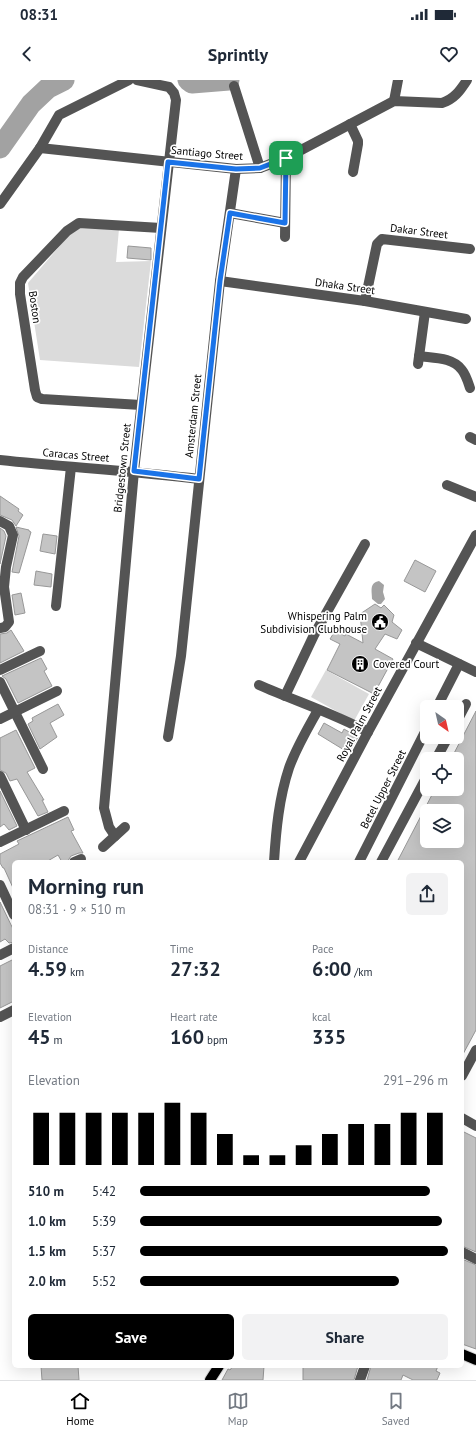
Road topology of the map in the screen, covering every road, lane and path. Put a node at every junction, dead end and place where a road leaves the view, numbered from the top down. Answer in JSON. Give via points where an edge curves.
{"nodes":[{"id":1,"x":129,"y":80,"type":"edge"},
{"id":2,"x":137,"y":80,"type":"edge"},
{"id":3,"x":398,"y":80,"type":"edge"},
{"id":4,"x":468,"y":80,"type":"edge"},
{"id":5,"x":234,"y":86,"type":"dead end"},
{"id":6,"x":394,"y":101,"type":"junction"},
{"id":7,"x":350,"y":124,"type":"junction"},
{"id":8,"x":40,"y":148,"type":"junction"},
{"id":9,"x":286,"y":158,"type":"junction"},
{"id":10,"x":168,"y":162,"type":"junction"},
{"id":11,"x":260,"y":168,"type":"junction"},
{"id":12,"x":236,"y":169,"type":"junction"},
{"id":13,"x":353,"y":172,"type":"dead end"},
{"id":14,"x":0,"y":204,"type":"edge"},
{"id":15,"x":230,"y":213,"type":"junction"},
{"id":16,"x":285,"y":223,"type":"junction"},
{"id":17,"x":161,"y":228,"type":"junction"},
{"id":18,"x":285,"y":237,"type":"dead end"},
{"id":19,"x":470,"y":249,"type":"dead end"},
{"id":20,"x":220,"y":281,"type":"junction"},
{"id":21,"x":364,"y":301,"type":"junction"},
{"id":22,"x":425,"y":312,"type":"junction"},
{"id":23,"x":466,"y":319,"type":"dead end"},
{"id":24,"x":470,"y":388,"type":"dead end"},
{"id":25,"x":141,"y":405,"type":"junction"},
{"id":26,"x":0,"y":460,"type":"edge"},
{"id":27,"x":71,"y":467,"type":"junction"},
{"id":28,"x":134,"y":471,"type":"junction"},
{"id":29,"x":199,"y":479,"type":"junction"},
{"id":30,"x":448,"y":485,"type":"dead end"},
{"id":31,"x":476,"y":497,"type":"edge"},
{"id":32,"x":0,"y":521,"type":"edge"},
{"id":33,"x":476,"y":535,"type":"edge"},
{"id":34,"x":365,"y":544,"type":"dead end"},
{"id":35,"x":472,"y":552,"type":"edge"},
{"id":36,"x":56,"y":606,"type":"dead end"},
{"id":37,"x":0,"y":628,"type":"edge"},
{"id":38,"x":416,"y":643,"type":"junction"},
{"id":39,"x":40,"y":651,"type":"dead end"},
{"id":40,"x":459,"y":664,"type":"junction"},
{"id":41,"x":0,"y":670,"type":"edge"},
{"id":42,"x":476,"y":672,"type":"edge"},
{"id":43,"x":0,"y":682,"type":"edge"},
{"id":44,"x":259,"y":686,"type":"dead end"},
{"id":45,"x":57,"y":691,"type":"dead end"},
{"id":46,"x":285,"y":696,"type":"junction"},
{"id":47,"x":441,"y":700,"type":"edge"},
{"id":48,"x":466,"y":704,"type":"dead end"},
{"id":49,"x":464,"y":708,"type":"edge"},
{"id":50,"x":318,"y":710,"type":"junction"},
{"id":51,"x":15,"y":712,"type":"junction"},
{"id":52,"x":0,"y":719,"type":"edge"},
{"id":53,"x":368,"y":732,"type":"junction"},
{"id":54,"x":168,"y":737,"type":"dead end"},
{"id":55,"x":420,"y":742,"type":"edge"},
{"id":56,"x":43,"y":769,"type":"dead end"},
{"id":57,"x":0,"y":776,"type":"edge"},
{"id":58,"x":420,"y":789,"type":"edge"},
{"id":59,"x":64,"y":811,"type":"dead end"},
{"id":60,"x":125,"y":827,"type":"dead end"},
{"id":61,"x":26,"y":830,"type":"junction"},
{"id":62,"x":115,"y":836,"type":"junction"},
{"id":63,"x":0,"y":842,"type":"edge"},
{"id":64,"x":103,"y":847,"type":"dead end"},
{"id":65,"x":274,"y":860,"type":"edge"},
{"id":66,"x":300,"y":860,"type":"edge"},
{"id":67,"x":361,"y":860,"type":"edge"},
{"id":68,"x":382,"y":860,"type":"edge"},
{"id":69,"x":0,"y":885,"type":"edge"},
{"id":70,"x":6,"y":895,"type":"edge"},
{"id":71,"x":12,"y":910,"type":"edge"},
{"id":72,"x":12,"y":949,"type":"edge"},
{"id":73,"x":0,"y":955,"type":"edge"},
{"id":74,"x":12,"y":1011,"type":"edge"},
{"id":75,"x":0,"y":1017,"type":"edge"},
{"id":76,"x":476,"y":1050,"type":"edge"},
{"id":77,"x":464,"y":1072,"type":"edge"},
{"id":78,"x":464,"y":1119,"type":"edge"},
{"id":79,"x":476,"y":1126,"type":"edge"},
{"id":80,"x":464,"y":1253,"type":"edge"},
{"id":81,"x":476,"y":1259,"type":"edge"},
{"id":82,"x":464,"y":1355,"type":"edge"},
{"id":83,"x":476,"y":1360,"type":"edge"},
{"id":84,"x":218,"y":1368,"type":"edge"},
{"id":85,"x":364,"y":1368,"type":"edge"},
{"id":86,"x":210,"y":1380,"type":"edge"},
{"id":87,"x":360,"y":1380,"type":"edge"}],
"edges":[{"from":1,"to":8,"type":"street","via":[[59,115]]},
{"from":2,"to":10,"type":"street","name":"Bridgestown Street","via":[[169,87],[174,93],[176,100]]},
{"from":3,"to":6,"type":"street"},
{"from":4,"to":6,"type":"street","name":"Santiago Street","via":[[456,95],[442,103]]},
{"from":5,"to":11,"type":"street"},
{"from":6,"to":7,"type":"street","name":"Santiago Street"},
{"from":7,"to":9,"type":"street","name":"Santiago Street"},
{"from":7,"to":13,"type":"street","via":[[358,141]]},
{"from":8,"to":10,"type":"street","name":"Santiago Street"},
{"from":8,"to":14,"type":"street"},
{"from":9,"to":11,"type":"street","name":"Santiago Street"},
{"from":9,"to":16,"type":"street"},
{"from":10,"to":12,"type":"street","name":"Santiago Street"},
{"from":10,"to":17,"type":"street","name":"Bridgestown Street"},
{"from":11,"to":12,"type":"street","name":"Santiago Street"},
{"from":12,"to":15,"type":"street","name":"Amsterdam Street"},
{"from":15,"to":16,"type":"street"},
{"from":15,"to":20,"type":"street","name":"Amsterdam Street"},
{"from":16,"to":18,"type":"street"},
{"from":17,"to":25,"type":"street","name":"Bridgestown Street"},
{"from":17,"to":25,"type":"street","name":"Boston","via":[[79,223],[67,230],[20,283],[37,396],[42,400]]},
{"from":19,"to":21,"type":"street","name":"Dakar Street","via":[[382,239],[377,244]]},
{"from":20,"to":21,"type":"street","name":"Dhaka Street"},
{"from":20,"to":29,"type":"street","name":"Amsterdam Street"},
{"from":21,"to":22,"type":"street","name":"Dhaka Street"},
{"from":22,"to":23,"type":"street","name":"Dhaka Street"},
{"from":22,"to":24,"type":"street","via":[[418,360],[449,360],[462,370]]},
{"from":25,"to":28,"type":"street","name":"Bridgestown Street"},
{"from":26,"to":27,"type":"street","name":"Caracas Street"},
{"from":27,"to":28,"type":"street","name":"Caracas Street"},
{"from":27,"to":36,"type":"street"},
{"from":28,"to":29,"type":"street","name":"Caracas Street"},
{"from":28,"to":62,"type":"street","name":"Bridgestown Street","via":[[104,808],[109,827]]},
{"from":29,"to":54,"type":"street","name":"Amsterdam Street","via":[[181,656]]},
{"from":30,"to":31,"type":"street"},
{"from":32,"to":37,"type":"street","via":[[9,526],[13,535],[4,587],[9,622]]},
{"from":33,"to":35,"type":"street","name":"Royal Palm Street"},
{"from":34,"to":46,"type":"street","via":[[314,635]]},
{"from":35,"to":38,"type":"street","name":"Royal Palm Street"},
{"from":38,"to":40,"type":"street"},
{"from":38,"to":53,"type":"street","name":"Royal Palm Street"},
{"from":39,"to":41,"type":"street"},
{"from":40,"to":42,"type":"street"},
{"from":40,"to":47,"type":"street"},
{"from":43,"to":51,"type":"street"},
{"from":44,"to":46,"type":"street"},
{"from":45,"to":51,"type":"street"},
{"from":46,"to":50,"type":"street"},
{"from":48,"to":49,"type":"street"},
{"from":50,"to":53,"type":"street","via":[[345,719]]},
{"from":50,"to":65,"type":"street","via":[[290,767],[282,796]]},
{"from":51,"to":52,"type":"street"},
{"from":51,"to":56,"type":"street"},
{"from":53,"to":66,"type":"street","name":"Royal Palm Street"},
{"from":55,"to":67,"type":"street","name":"Betel Upper Street"},
{"from":57,"to":61,"type":"street"},
{"from":58,"to":68,"type":"street"},
{"from":59,"to":61,"type":"street"},
{"from":60,"to":62,"type":"street"},
{"from":61,"to":63,"type":"street"},
{"from":62,"to":64,"type":"street"},
{"from":69,"to":70,"type":"street"},
{"from":70,"to":71,"type":"street"},
{"from":72,"to":73,"type":"street"},
{"from":74,"to":75,"type":"street"},
{"from":76,"to":77,"type":"street"},
{"from":78,"to":79,"type":"street"},
{"from":80,"to":81,"type":"street"},
{"from":82,"to":83,"type":"main road"},
{"from":84,"to":86,"type":"main road"},
{"from":85,"to":87,"type":"street"}]}
